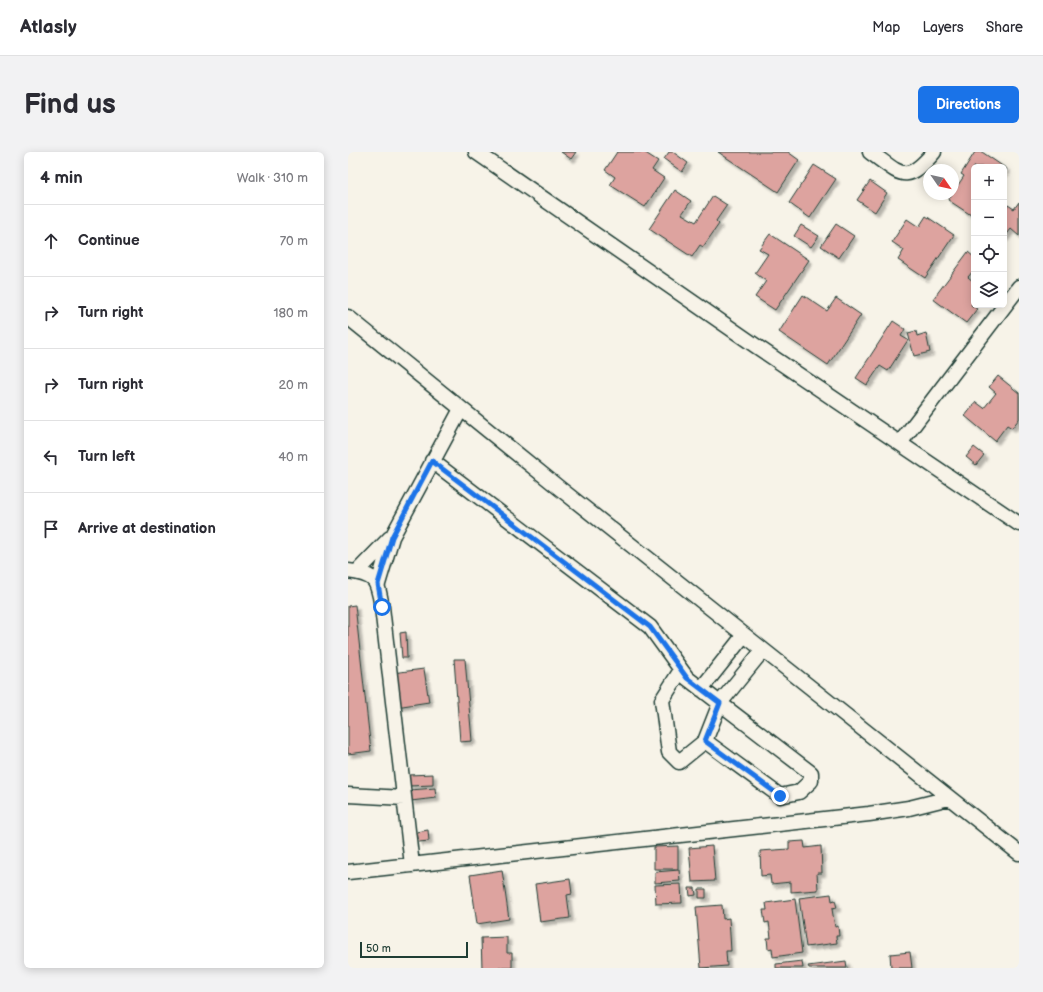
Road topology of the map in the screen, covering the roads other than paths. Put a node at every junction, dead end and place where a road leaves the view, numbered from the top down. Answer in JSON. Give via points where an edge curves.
{"nodes":[{"id":1,"x":476,"y":152,"type":"edge"},
{"id":2,"x":870,"y":152,"type":"edge"},
{"id":3,"x":934,"y":152,"type":"edge"},
{"id":4,"x":1019,"y":287,"type":"edge"},
{"id":5,"x":348,"y":317,"type":"edge"},
{"id":6,"x":461,"y":409,"type":"junction"},
{"id":7,"x":900,"y":444,"type":"junction"},
{"id":8,"x":432,"y":461,"type":"junction"},
{"id":9,"x":1019,"y":524,"type":"edge"},
{"id":10,"x":392,"y":537,"type":"junction"},
{"id":11,"x":352,"y":571,"type":"edge"},
{"id":12,"x":378,"y":584,"type":"junction"},
{"id":13,"x":744,"y":635,"type":"junction"},
{"id":14,"x":763,"y":650,"type":"junction"},
{"id":15,"x":681,"y":670,"type":"junction"},
{"id":16,"x":701,"y":689,"type":"junction"},
{"id":17,"x":720,"y":703,"type":"junction"},
{"id":18,"x":705,"y":741,"type":"junction"},
{"id":19,"x":348,"y":795,"type":"edge"},
{"id":20,"x":404,"y":798,"type":"junction"},
{"id":21,"x":949,"y":798,"type":"junction"},
{"id":22,"x":1019,"y":853,"type":"edge"},
{"id":23,"x":412,"y":865,"type":"junction"},
{"id":24,"x":348,"y":872,"type":"edge"}],
"edges":[{"from":1,"to":7,"type":"street"},
{"from":2,"to":3,"type":"street","via":[[904,174],[912,173],[921,167]]},
{"from":4,"to":7,"type":"street"},
{"from":5,"to":6,"type":"street"},
{"from":6,"to":8,"type":"street"},
{"from":6,"to":13,"type":"street"},
{"from":7,"to":9,"type":"street"},
{"from":8,"to":10,"type":"street"},
{"from":8,"to":15,"type":"street","via":[[650,627]]},
{"from":10,"to":11,"type":"street"},
{"from":10,"to":12,"type":"street"},
{"from":11,"to":12,"type":"street","via":[[367,574]]},
{"from":12,"to":20,"type":"street"},
{"from":13,"to":14,"type":"street"},
{"from":13,"to":16,"type":"street"},
{"from":14,"to":17,"type":"street"},
{"from":14,"to":21,"type":"street"},
{"from":15,"to":16,"type":"street"},
{"from":15,"to":18,"type":"street","via":[[662,700],[669,752],[679,762]]},
{"from":16,"to":17,"type":"street"},
{"from":17,"to":18,"type":"street"},
{"from":17,"to":18,"type":"street","via":[[811,773],[811,781],[799,792],[780,796]]},
{"from":19,"to":20,"type":"street"},
{"from":20,"to":23,"type":"street"},
{"from":21,"to":22,"type":"street"},
{"from":21,"to":23,"type":"street","via":[[869,814]]},
{"from":23,"to":24,"type":"street"}]}
